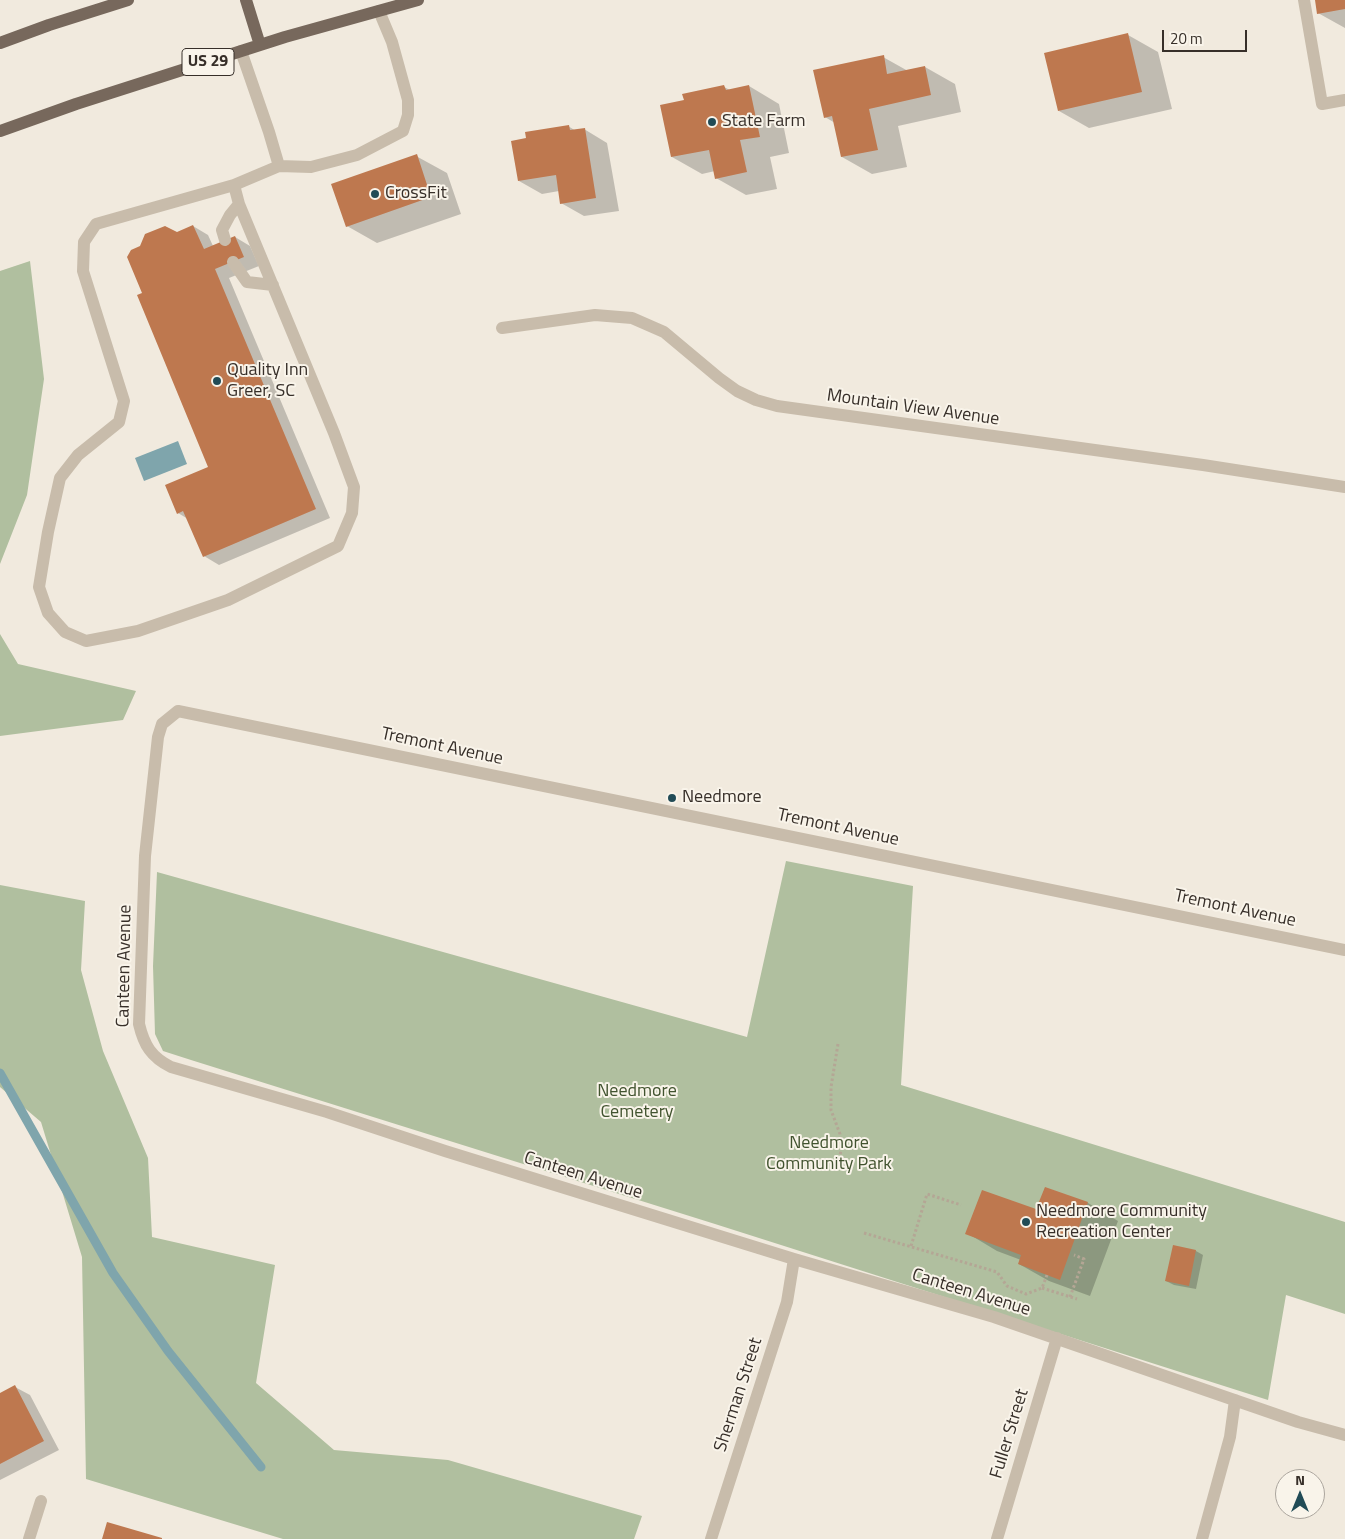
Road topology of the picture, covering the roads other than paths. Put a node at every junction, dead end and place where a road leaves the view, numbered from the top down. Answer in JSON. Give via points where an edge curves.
{"nodes":[{"id":1,"x":128,"y":0,"type":"edge"},
{"id":2,"x":246,"y":0,"type":"edge"},
{"id":3,"x":418,"y":0,"type":"edge"},
{"id":4,"x":1304,"y":0,"type":"edge"},
{"id":5,"x":379,"y":11,"type":"junction"},
{"id":6,"x":0,"y":43,"type":"edge"},
{"id":7,"x":260,"y":45,"type":"junction"},
{"id":8,"x":241,"y":51,"type":"junction"},
{"id":9,"x":1345,"y":100,"type":"edge"},
{"id":10,"x":0,"y":131,"type":"edge"},
{"id":11,"x":279,"y":166,"type":"junction"},
{"id":12,"x":234,"y":185,"type":"junction"},
{"id":13,"x":239,"y":204,"type":"junction"},
{"id":14,"x":225,"y":240,"type":"dead end"},
{"id":15,"x":233,"y":262,"type":"dead end"},
{"id":16,"x":273,"y":285,"type":"junction"},
{"id":17,"x":502,"y":328,"type":"dead end"},
{"id":18,"x":1345,"y":487,"type":"edge"},
{"id":19,"x":178,"y":711,"type":"joint"},
{"id":20,"x":1345,"y":950,"type":"edge"},
{"id":21,"x":794,"y":1260,"type":"junction"},
{"id":22,"x":1057,"y":1338,"type":"junction"},
{"id":23,"x":1235,"y":1400,"type":"junction"},
{"id":24,"x":1345,"y":1435,"type":"edge"},
{"id":25,"x":41,"y":1501,"type":"dead end"},
{"id":26,"x":29,"y":1539,"type":"edge"},
{"id":27,"x":712,"y":1539,"type":"edge"},
{"id":28,"x":997,"y":1539,"type":"edge"},
{"id":29,"x":1202,"y":1539,"type":"edge"}],
"edges":[{"from":1,"to":6,"type":"main road"},
{"from":2,"to":7,"type":"main road"},
{"from":3,"to":5,"type":"main road","number":"US 29"},
{"from":4,"to":9,"type":"street","via":[[1322,104]]},
{"from":5,"to":7,"type":"main road","number":"US 29"},
{"from":5,"to":11,"type":"street","via":[[392,42],[408,100],[403,131],[357,155],[311,167]]},
{"from":7,"to":8,"type":"main road","number":"US 29"},
{"from":8,"to":10,"type":"main road","number":"US 29"},
{"from":8,"to":11,"type":"street"},
{"from":11,"to":12,"type":"street"},
{"from":12,"to":13,"type":"street"},
{"from":12,"to":16,"type":"street","via":[[96,224],[84,242],[84,271],[124,401],[119,422],[78,455],[60,478],[39,587],[48,613],[65,632],[86,641],[138,631],[228,600],[338,546],[352,513],[354,487]]},
{"from":13,"to":14,"type":"street","via":[[222,230]]},
{"from":13,"to":16,"type":"street"},
{"from":15,"to":16,"type":"street","via":[[247,282]]},
{"from":17,"to":18,"type":"street","name":"Mountain View Avenue","via":[[595,315],[632,318],[664,332],[737,391],[777,406]]},
{"from":19,"to":20,"type":"street","name":"Tremont Avenue"},
{"from":19,"to":21,"type":"street","name":"Canteen Avenue","via":[[162,724],[158,737],[144,856],[139,1024],[150,1052],[160,1062]]},
{"from":21,"to":22,"type":"street","name":"Canteen Avenue"},
{"from":21,"to":27,"type":"street","name":"Sherman Street","via":[[787,1302]]},
{"from":22,"to":23,"type":"street","name":"Canteen Avenue"},
{"from":22,"to":28,"type":"street","name":"Fuller Street"},
{"from":23,"to":24,"type":"street","name":"Canteen Avenue"},
{"from":23,"to":29,"type":"street","via":[[1230,1437]]},
{"from":25,"to":26,"type":"street"}]}
